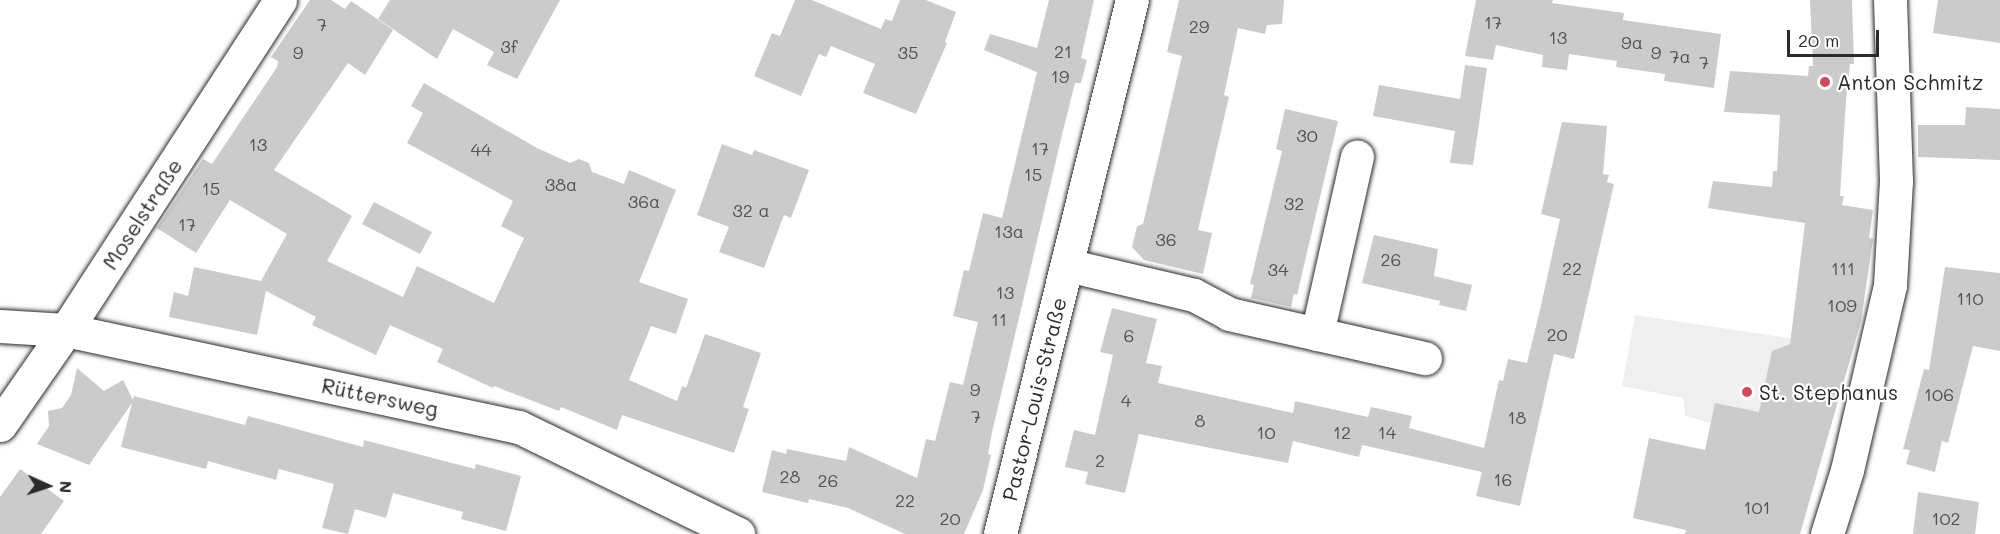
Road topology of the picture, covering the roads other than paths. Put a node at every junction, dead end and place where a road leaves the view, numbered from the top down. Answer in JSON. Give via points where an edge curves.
{"nodes":[{"id":1,"x":280,"y":0,"type":"edge"},
{"id":2,"x":1132,"y":0,"type":"edge"},
{"id":3,"x":1890,"y":0,"type":"edge"},
{"id":4,"x":1357,"y":156,"type":"dead end"},
{"id":5,"x":1067,"y":265,"type":"junction"},
{"id":6,"x":0,"y":326,"type":"edge"},
{"id":7,"x":66,"y":330,"type":"junction"},
{"id":8,"x":1317,"y":334,"type":"junction"},
{"id":9,"x":1425,"y":358,"type":"dead end"},
{"id":10,"x":0,"y":425,"type":"edge"},
{"id":11,"x":738,"y":534,"type":"edge"},
{"id":12,"x":1000,"y":534,"type":"edge"},
{"id":13,"x":1827,"y":534,"type":"edge"}],
"edges":[{"from":1,"to":7,"type":"street","name":"Moselstraße"},
{"from":2,"to":5,"type":"street","name":"Pastor-Louis-Straße"},
{"from":3,"to":13,"type":"street","via":[[1896,181],[1890,285],[1847,470]]},
{"from":4,"to":8,"type":"street"},
{"from":5,"to":8,"type":"street","via":[[1194,295],[1229,314]]},
{"from":5,"to":12,"type":"street","name":"Pastor-Louis-Straße"},
{"from":6,"to":7,"type":"street","name":"Rüttersweg"},
{"from":7,"to":10,"type":"street","name":"Moselstraße"},
{"from":7,"to":11,"type":"street","name":"Rüttersweg","via":[[519,427]]},
{"from":8,"to":9,"type":"street"}]}
